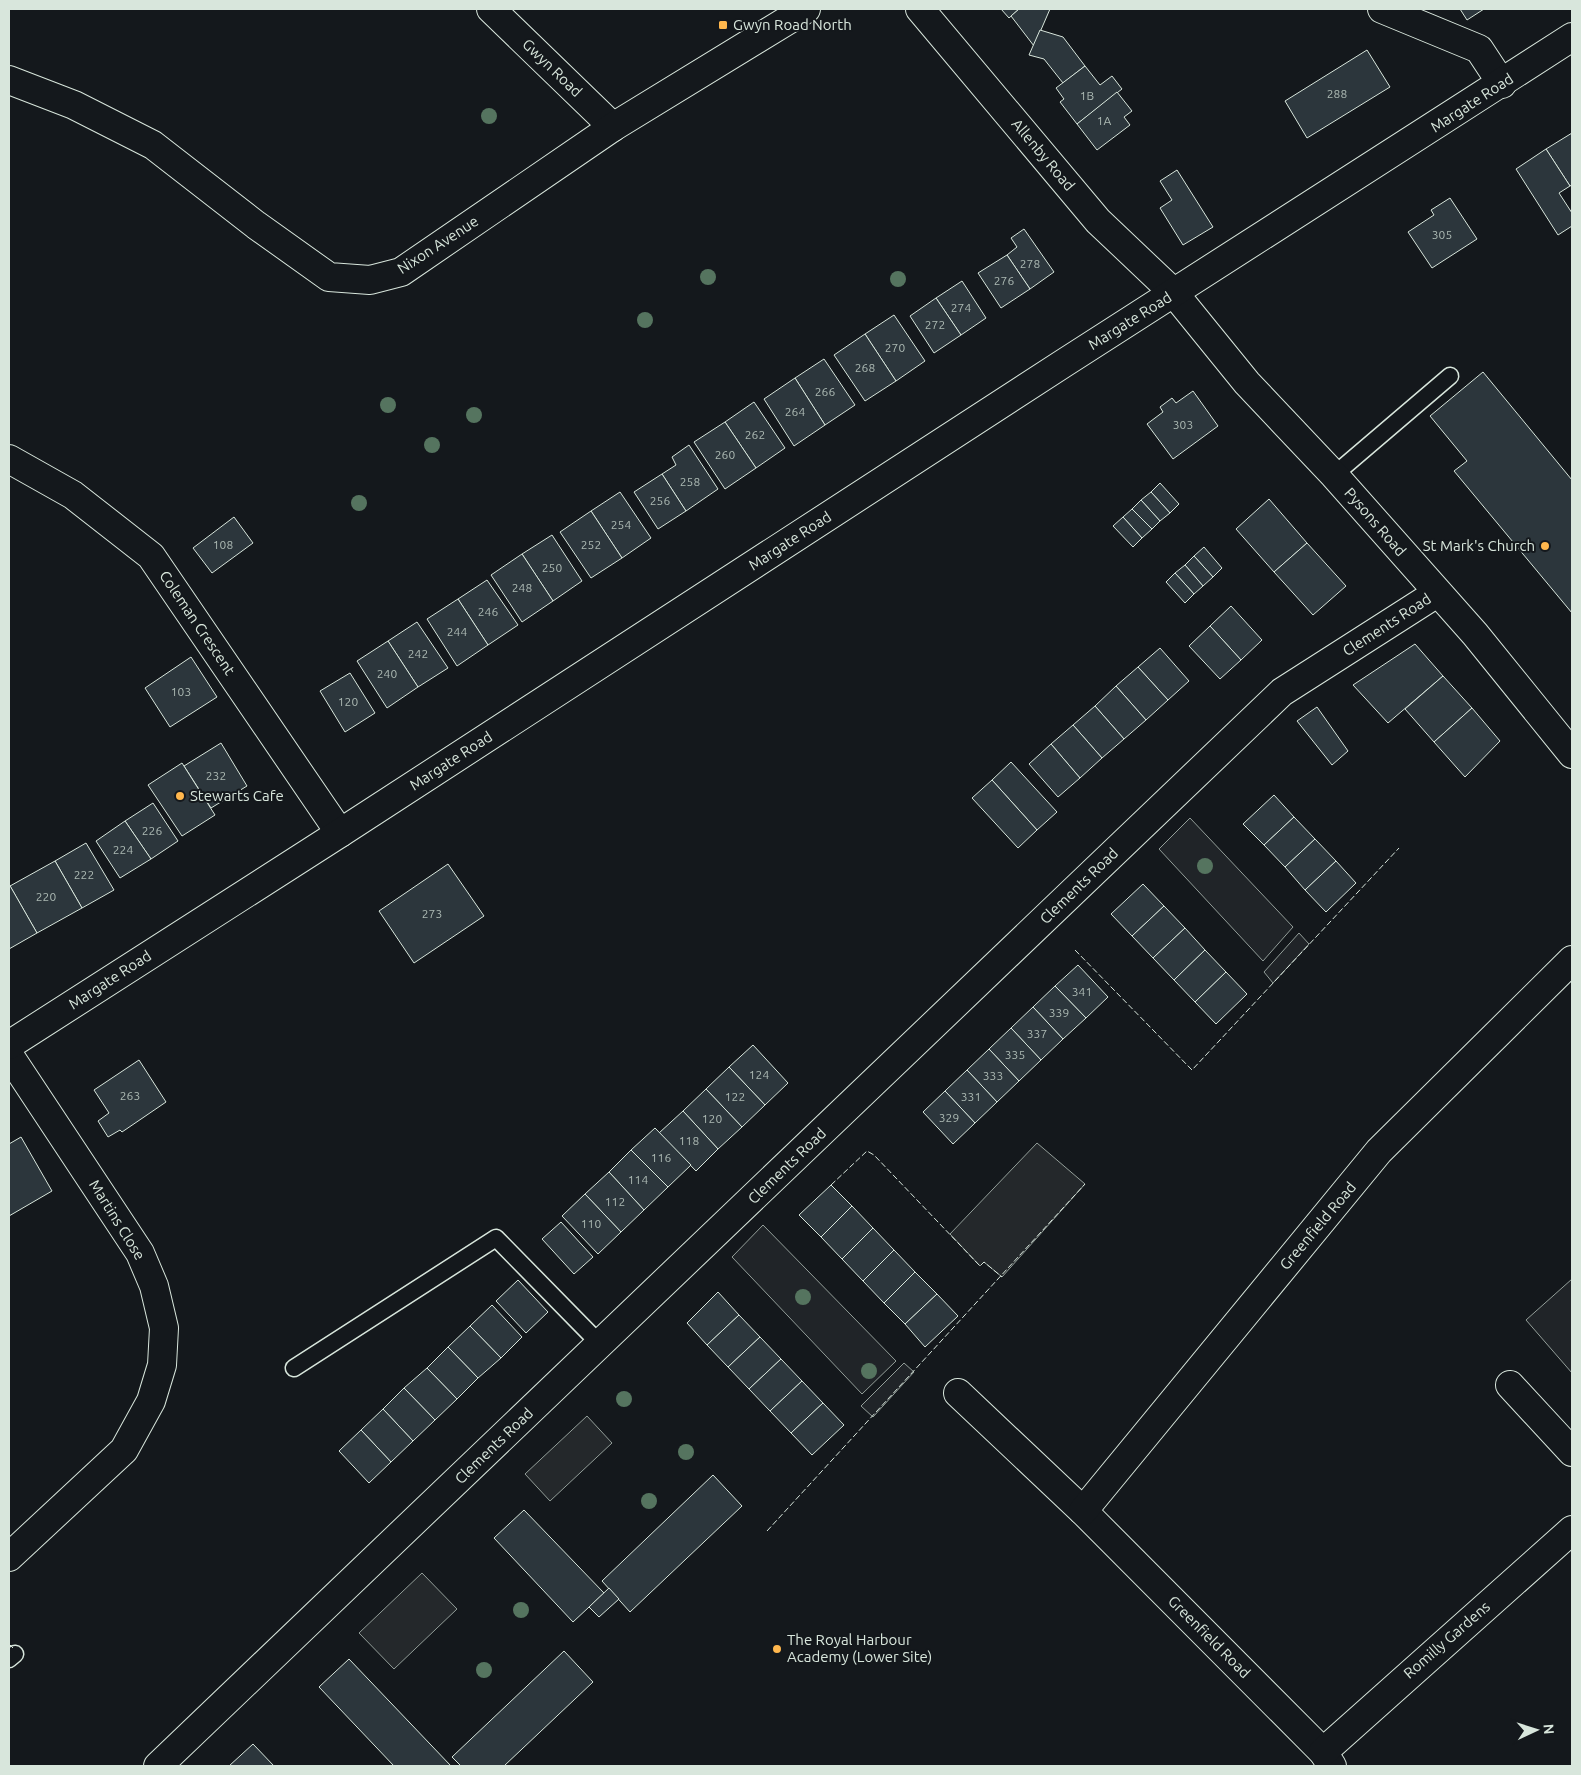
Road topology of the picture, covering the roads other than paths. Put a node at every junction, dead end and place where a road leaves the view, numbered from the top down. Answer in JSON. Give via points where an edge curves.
{"nodes":[{"id":1,"x":491,"y":9,"type":"edge"},
{"id":2,"x":806,"y":9,"type":"edge"},
{"id":3,"x":920,"y":9,"type":"edge"},
{"id":4,"x":1382,"y":9,"type":"edge"},
{"id":5,"x":1572,"y":37,"type":"edge"},
{"id":6,"x":9,"y":80,"type":"edge"},
{"id":7,"x":1502,"y":84,"type":"junction"},
{"id":8,"x":613,"y":127,"type":"junction"},
{"id":9,"x":1174,"y":293,"type":"junction"},
{"id":10,"x":1450,"y":376,"type":"dead end"},
{"id":11,"x":9,"y":459,"type":"edge"},
{"id":12,"x":1334,"y":475,"type":"junction"},
{"id":13,"x":1437,"y":593,"type":"junction"},
{"id":14,"x":1572,"y":754,"type":"edge"},
{"id":15,"x":340,"y":833,"type":"junction"},
{"id":16,"x":1572,"y":960,"type":"edge"},
{"id":17,"x":9,"y":1045,"type":"edge"},
{"id":18,"x":9,"y":1056,"type":"edge"},
{"id":19,"x":600,"y":1344,"type":"junction"},
{"id":20,"x":294,"y":1368,"type":"dead end"},
{"id":21,"x":1510,"y":1385,"type":"dead end"},
{"id":22,"x":958,"y":1393,"type":"dead end"},
{"id":23,"x":1572,"y":1452,"type":"edge"},
{"id":24,"x":1083,"y":1511,"type":"junction"},
{"id":25,"x":1572,"y":1530,"type":"edge"},
{"id":26,"x":9,"y":1557,"type":"edge"},
{"id":27,"x":1328,"y":1759,"type":"edge"},
{"id":28,"x":158,"y":1766,"type":"edge"}],
"edges":[{"from":1,"to":8,"type":"street","name":"Gwyn Road"},
{"from":2,"to":8,"type":"street","name":"Nixon Avenue"},
{"from":3,"to":9,"type":"street","name":"Allenby Road","via":[[1098,221]]},
{"from":4,"to":7,"type":"street","via":[[1479,49]]},
{"from":5,"to":7,"type":"street","name":"Margate Road"},
{"from":6,"to":8,"type":"street","name":"Nixon Avenue","via":[[74,105],[153,145],[329,277],[370,280],[400,272]]},
{"from":7,"to":9,"type":"street","name":"Margate Road"},
{"from":9,"to":12,"type":"street","name":"Pysons Road","via":[[1247,383]]},
{"from":9,"to":15,"type":"street","name":"Margate Road"},
{"from":10,"to":12,"type":"lane"},
{"from":11,"to":15,"type":"street","name":"Coleman Crescent","via":[[73,495],[151,556]]},
{"from":12,"to":13,"type":"street","name":"Pysons Road"},
{"from":13,"to":14,"type":"street","name":"Pysons Road","via":[[1475,634]]},
{"from":13,"to":19,"type":"street","name":"Clements Road","via":[[1282,692]]},
{"from":15,"to":17,"type":"street","name":"Margate Road"},
{"from":16,"to":24,"type":"street","name":"Greenfield Road","via":[[1379,1151]]},
{"from":18,"to":26,"type":"street","name":"Martins Close","via":[[140,1253],[154,1286],[164,1328],[162,1365],[151,1401],[124,1450]]},
{"from":19,"to":20,"type":"lane","via":[[496,1238]]},
{"from":19,"to":28,"type":"street","name":"Clements Road"},
{"from":21,"to":23,"type":"street"},
{"from":22,"to":24,"type":"street","name":"Greenfield Road"},
{"from":24,"to":27,"type":"street","name":"Greenfield Road"},
{"from":25,"to":27,"type":"street","name":"Romilly Gardens"}]}
